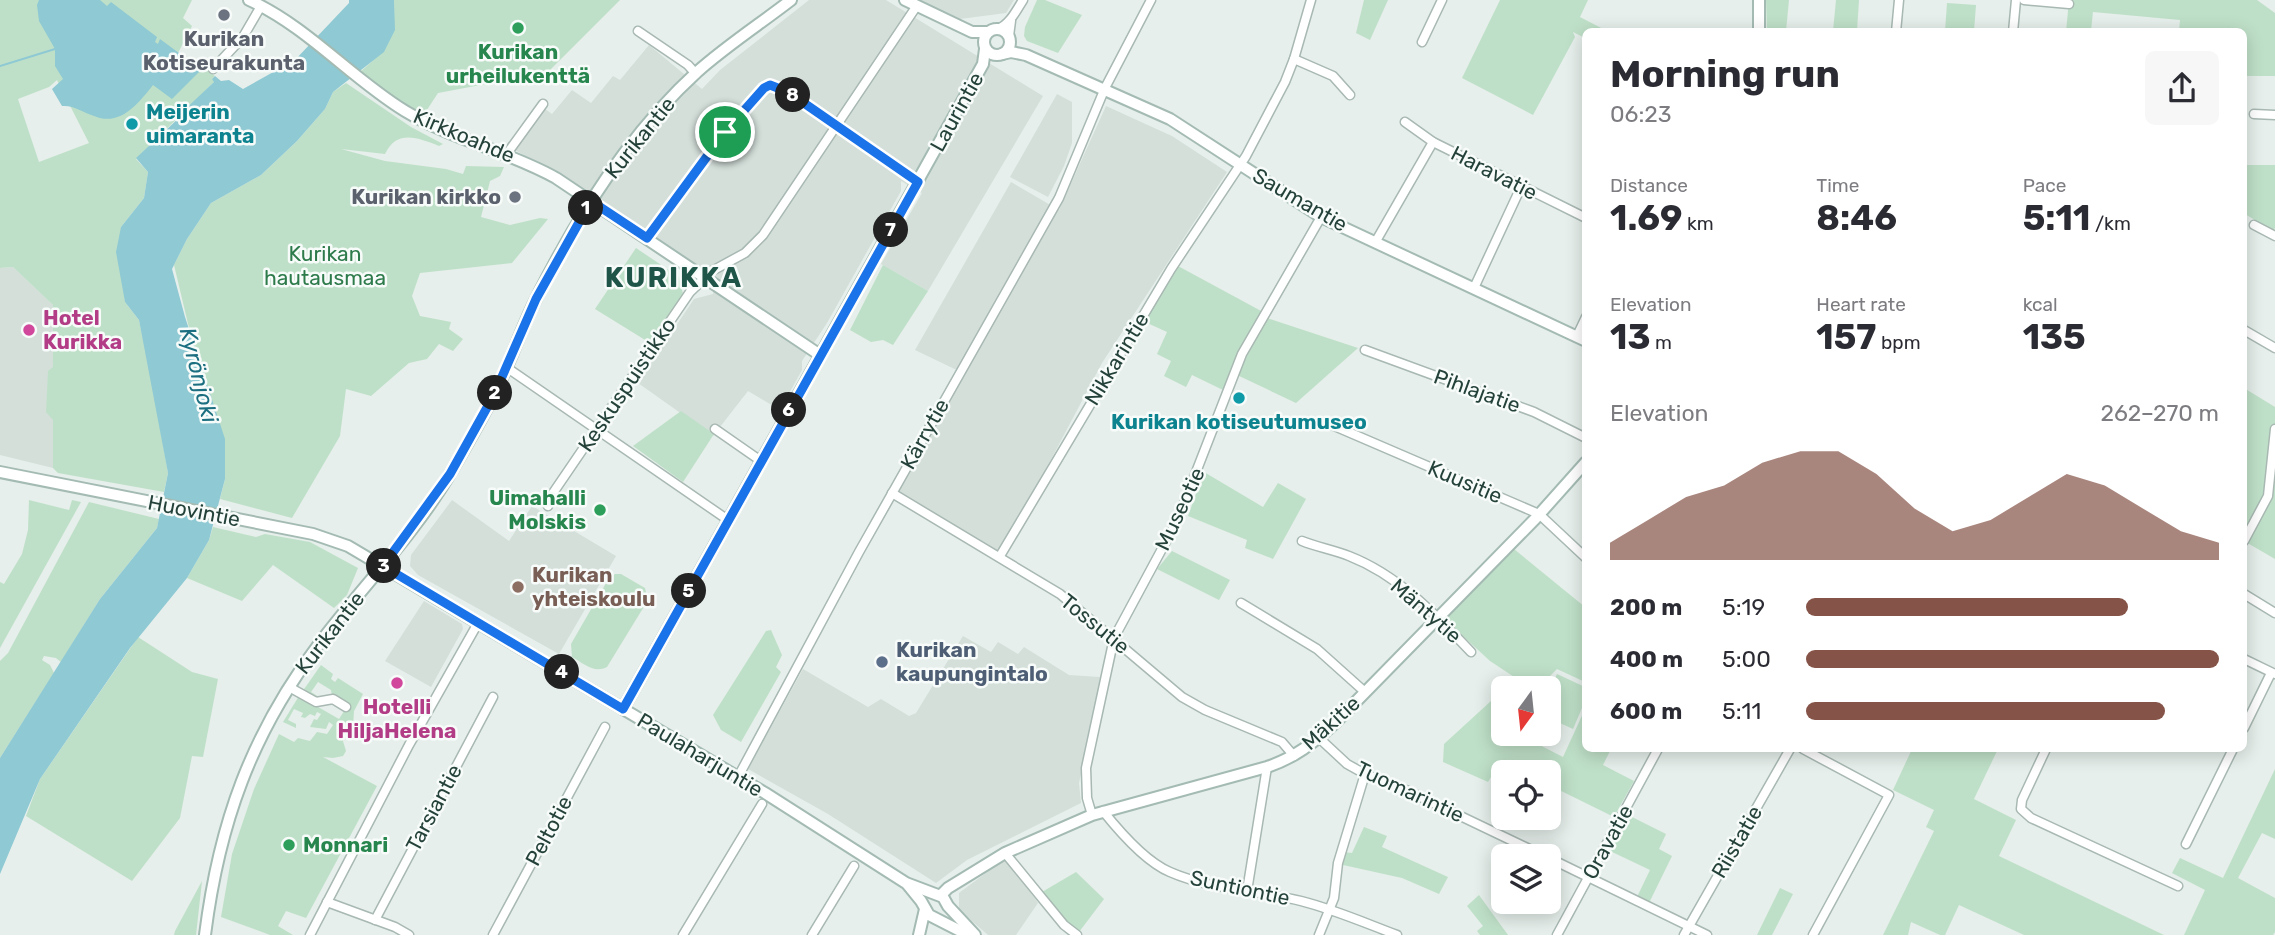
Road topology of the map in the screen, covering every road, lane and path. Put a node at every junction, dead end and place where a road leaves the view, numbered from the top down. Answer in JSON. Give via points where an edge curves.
{"nodes":[{"id":1,"x":791,"y":0,"type":"edge"},
{"id":2,"x":905,"y":0,"type":"edge"},
{"id":3,"x":1023,"y":0,"type":"edge"},
{"id":4,"x":1151,"y":0,"type":"edge"},
{"id":5,"x":1311,"y":0,"type":"edge"},
{"id":6,"x":1442,"y":0,"type":"edge"},
{"id":7,"x":1759,"y":0,"type":"edge"},
{"id":8,"x":1899,"y":0,"type":"edge"},
{"id":9,"x":2016,"y":0,"type":"edge"},
{"id":10,"x":2024,"y":0,"type":"edge"},
{"id":11,"x":255,"y":2,"type":"edge"},
{"id":12,"x":2069,"y":4,"type":"dead end"},
{"id":13,"x":916,"y":7,"type":"junction"},
{"id":14,"x":1012,"y":18,"type":"junction"},
{"id":15,"x":1759,"y":28,"type":"edge"},
{"id":16,"x":1896,"y":28,"type":"edge"},
{"id":17,"x":2013,"y":28,"type":"edge"},
{"id":18,"x":638,"y":31,"type":"dead end"},
{"id":19,"x":992,"y":31,"type":"junction"},
{"id":20,"x":972,"y":32,"type":"junction"},
{"id":21,"x":1009,"y":39,"type":"junction"},
{"id":22,"x":1422,"y":43,"type":"dead end"},
{"id":23,"x":984,"y":47,"type":"junction"},
{"id":24,"x":1019,"y":53,"type":"junction"},
{"id":25,"x":999,"y":55,"type":"junction"},
{"id":26,"x":1294,"y":59,"type":"junction"},
{"id":27,"x":984,"y":64,"type":"junction"},
{"id":28,"x":214,"y":69,"type":"dead end"},
{"id":29,"x":696,"y":74,"type":"junction"},
{"id":30,"x":1105,"y":88,"type":"junction"},
{"id":31,"x":1350,"y":95,"type":"dead end"},
{"id":32,"x":543,"y":104,"type":"dead end"},
{"id":33,"x":2254,"y":114,"type":"dead end"},
{"id":34,"x":2275,"y":115,"type":"edge"},
{"id":35,"x":1405,"y":122,"type":"dead end"},
{"id":36,"x":836,"y":126,"type":"junction"},
{"id":37,"x":1433,"y":142,"type":"junction"},
{"id":38,"x":506,"y":155,"type":"junction"},
{"id":39,"x":1240,"y":164,"type":"junction"},
{"id":40,"x":918,"y":182,"type":"junction"},
{"id":41,"x":1521,"y":187,"type":"junction"},
{"id":42,"x":591,"y":201,"type":"junction"},
{"id":43,"x":1582,"y":216,"type":"edge"},
{"id":44,"x":1321,"y":217,"type":"junction"},
{"id":45,"x":2254,"y":225,"type":"dead end"},
{"id":46,"x":2275,"y":236,"type":"edge"},
{"id":47,"x":647,"y":238,"type":"junction"},
{"id":48,"x":1376,"y":241,"type":"junction"},
{"id":49,"x":705,"y":277,"type":"junction"},
{"id":50,"x":1474,"y":288,"type":"junction"},
{"id":51,"x":2247,"y":332,"type":"edge"},
{"id":52,"x":1581,"y":338,"type":"edge"},
{"id":53,"x":2275,"y":348,"type":"edge"},
{"id":54,"x":1365,"y":350,"type":"dead end"},
{"id":55,"x":820,"y":355,"type":"junction"},
{"id":56,"x":506,"y":367,"type":"junction"},
{"id":57,"x":1332,"y":425,"type":"dead end"},
{"id":58,"x":596,"y":429,"type":"junction"},
{"id":59,"x":715,"y":429,"type":"dead end"},
{"id":60,"x":2275,"y":429,"type":"edge"},
{"id":61,"x":1582,"y":436,"type":"edge"},
{"id":62,"x":761,"y":461,"type":"junction"},
{"id":63,"x":1582,"y":466,"type":"edge"},
{"id":64,"x":0,"y":472,"type":"edge"},
{"id":65,"x":892,"y":493,"type":"junction"},
{"id":66,"x":2272,"y":498,"type":"edge"},
{"id":67,"x":548,"y":506,"type":"dead end"},
{"id":68,"x":1539,"y":514,"type":"junction"},
{"id":69,"x":728,"y":520,"type":"junction"},
{"id":70,"x":2247,"y":536,"type":"edge"},
{"id":71,"x":1302,"y":541,"type":"dead end"},
{"id":72,"x":1582,"y":554,"type":"edge"},
{"id":73,"x":1000,"y":556,"type":"junction"},
{"id":74,"x":383,"y":566,"type":"junction"},
{"id":75,"x":2247,"y":596,"type":"edge"},
{"id":76,"x":1241,"y":603,"type":"dead end"},
{"id":77,"x":2275,"y":613,"type":"edge"},
{"id":78,"x":1438,"y":617,"type":"junction"},
{"id":79,"x":478,"y":623,"type":"junction"},
{"id":80,"x":1114,"y":638,"type":"junction"},
{"id":81,"x":1471,"y":652,"type":"dead end"},
{"id":82,"x":2247,"y":661,"type":"edge"},
{"id":83,"x":2273,"y":674,"type":"edge"},
{"id":84,"x":289,"y":687,"type":"junction"},
{"id":85,"x":1365,"y":692,"type":"junction"},
{"id":86,"x":493,"y":697,"type":"dead end"},
{"id":87,"x":346,"y":707,"type":"dead end"},
{"id":88,"x":623,"y":709,"type":"junction"},
{"id":89,"x":2247,"y":722,"type":"edge"},
{"id":90,"x":605,"y":727,"type":"dead end"},
{"id":91,"x":1319,"y":738,"type":"junction"},
{"id":92,"x":1656,"y":752,"type":"edge"},
{"id":93,"x":1788,"y":752,"type":"edge"},
{"id":94,"x":1808,"y":752,"type":"edge"},
{"id":95,"x":2045,"y":752,"type":"edge"},
{"id":96,"x":2232,"y":752,"type":"edge"},
{"id":97,"x":1294,"y":755,"type":"junction"},
{"id":98,"x":1267,"y":767,"type":"junction"},
{"id":99,"x":1365,"y":774,"type":"junction"},
{"id":100,"x":738,"y":777,"type":"junction"},
{"id":101,"x":762,"y":804,"type":"dead end"},
{"id":102,"x":1098,"y":813,"type":"junction"},
{"id":103,"x":1519,"y":844,"type":"edge"},
{"id":104,"x":2186,"y":844,"type":"dead end"},
{"id":105,"x":1005,"y":853,"type":"junction"},
{"id":106,"x":1561,"y":864,"type":"edge"},
{"id":107,"x":854,"y":866,"type":"dead end"},
{"id":108,"x":1589,"y":877,"type":"junction"},
{"id":109,"x":906,"y":883,"type":"junction"},
{"id":110,"x":2178,"y":886,"type":"dead end"},
{"id":111,"x":1247,"y":891,"type":"junction"},
{"id":112,"x":943,"y":900,"type":"junction"},
{"id":113,"x":327,"y":902,"type":"junction"},
{"id":114,"x":925,"y":908,"type":"junction"},
{"id":115,"x":1329,"y":910,"type":"junction"},
{"id":116,"x":936,"y":918,"type":"junction"},
{"id":117,"x":375,"y":920,"type":"junction"},
{"id":118,"x":1689,"y":926,"type":"junction"},
{"id":119,"x":205,"y":935,"type":"edge"},
{"id":120,"x":310,"y":935,"type":"edge"},
{"id":121,"x":409,"y":935,"type":"edge"},
{"id":122,"x":493,"y":935,"type":"edge"},
{"id":123,"x":683,"y":935,"type":"edge"},
{"id":124,"x":812,"y":935,"type":"edge"},
{"id":125,"x":919,"y":935,"type":"edge"},
{"id":126,"x":924,"y":935,"type":"edge"},
{"id":127,"x":968,"y":935,"type":"edge"},
{"id":128,"x":975,"y":935,"type":"edge"},
{"id":129,"x":1077,"y":935,"type":"edge"},
{"id":130,"x":1320,"y":935,"type":"edge"},
{"id":131,"x":1397,"y":935,"type":"edge"},
{"id":132,"x":1557,"y":935,"type":"edge"},
{"id":133,"x":1684,"y":935,"type":"edge"},
{"id":134,"x":1707,"y":935,"type":"edge"},
{"id":135,"x":1813,"y":935,"type":"edge"}],
"edges":[{"from":1,"to":29,"type":"street","name":"Kurikantie"},
{"from":2,"to":13,"type":"street"},
{"from":3,"to":14,"type":"street"},
{"from":4,"to":30,"type":"street","name":"Kärrytie"},
{"from":5,"to":26,"type":"street","name":"Nikkarintie"},
{"from":6,"to":22,"type":"street"},
{"from":7,"to":15,"type":"street"},
{"from":8,"to":16,"type":"street"},
{"from":9,"to":17,"type":"street"},
{"from":10,"to":12,"type":"street"},
{"from":11,"to":28,"type":"street","via":[[243,37]]},
{"from":11,"to":38,"type":"street","name":"Kirkkoahde","via":[[404,110],[452,136]]},
{"from":13,"to":20,"type":"street"},
{"from":13,"to":36,"type":"street","name":"Keskuspuistikko"},
{"from":14,"to":19,"type":"street"},
{"from":14,"to":21,"type":"street"},
{"from":18,"to":29,"type":"street"},
{"from":19,"to":20,"type":"street"},
{"from":19,"to":21,"type":"street","via":[[1003,30]]},
{"from":19,"to":23,"type":"street"},
{"from":20,"to":23,"type":"street"},
{"from":21,"to":24,"type":"street"},
{"from":21,"to":25,"type":"street","via":[[1008,49]]},
{"from":23,"to":25,"type":"street"},
{"from":23,"to":27,"type":"street","name":"Laurintie"},
{"from":24,"to":25,"type":"street","name":"Saumantie"},
{"from":24,"to":30,"type":"street","name":"Saumantie"},
{"from":25,"to":27,"type":"street","name":"Laurintie"},
{"from":26,"to":31,"type":"street","via":[[1333,76]]},
{"from":26,"to":39,"type":"street","name":"Nikkarintie"},
{"from":27,"to":40,"type":"street","name":"Laurintie"},
{"from":29,"to":42,"type":"street","name":"Kurikantie","via":[[645,128]]},
{"from":30,"to":39,"type":"street","name":"Saumantie","via":[[1170,119]]},
{"from":30,"to":65,"type":"street","name":"Kärrytie","via":[[1059,198]]},
{"from":32,"to":38,"type":"street"},
{"from":33,"to":34,"type":"street"},
{"from":35,"to":37,"type":"street","name":"Haravatie"},
{"from":36,"to":40,"type":"street"},
{"from":36,"to":47,"type":"street","via":[[777,86],[764,88],[719,140]]},
{"from":36,"to":49,"type":"street","name":"Keskuspuistikko","via":[[756,243]]},
{"from":37,"to":41,"type":"street","name":"Haravatie"},
{"from":37,"to":48,"type":"street"},
{"from":38,"to":42,"type":"street","name":"Kirkkoahde","via":[[537,167]]},
{"from":39,"to":44,"type":"street","name":"Saumantie"},
{"from":39,"to":73,"type":"street","name":"Nikkarintie","via":[[1171,269]]},
{"from":40,"to":55,"type":"street","name":"Laurintie"},
{"from":41,"to":43,"type":"street","name":"Haravatie"},
{"from":41,"to":50,"type":"street"},
{"from":42,"to":47,"type":"street","name":"Kirkkoahde"},
{"from":42,"to":56,"type":"street","name":"Kurikantie","via":[[536,299]]},
{"from":44,"to":48,"type":"street","name":"Saumantie"},
{"from":44,"to":80,"type":"street","name":"Museotie","via":[[1242,354],[1177,521]]},
{"from":45,"to":46,"type":"street"},
{"from":47,"to":49,"type":"street","name":"Kirkkoahde"},
{"from":48,"to":50,"type":"street","name":"Saumantie"},
{"from":49,"to":55,"type":"street","name":"Kirkkoahde"},
{"from":49,"to":58,"type":"street","name":"Keskuspuistikko"},
{"from":50,"to":52,"type":"street","name":"Saumantie"},
{"from":51,"to":53,"type":"street"},
{"from":54,"to":61,"type":"street","name":"Pihlajatie","via":[[1534,412]]},
{"from":55,"to":62,"type":"street","name":"Laurintie"},
{"from":56,"to":58,"type":"street"},
{"from":56,"to":74,"type":"street","name":"Kurikantie","via":[[450,474]]},
{"from":57,"to":68,"type":"street","name":"Kuusitie"},
{"from":58,"to":67,"type":"street","name":"Keskuspuistikko"},
{"from":58,"to":69,"type":"street"},
{"from":59,"to":62,"type":"street"},
{"from":60,"to":66,"type":"street"},
{"from":62,"to":69,"type":"street","name":"Laurintie"},
{"from":63,"to":68,"type":"street","name":"Mäkitie"},
{"from":64,"to":74,"type":"street","name":"Huovintie","via":[[330,539]]},
{"from":65,"to":73,"type":"street","name":"Tossutie"},
{"from":65,"to":100,"type":"street","name":"Kärrytie"},
{"from":66,"to":70,"type":"street"},
{"from":68,"to":72,"type":"street","name":"Kuusitie"},
{"from":68,"to":78,"type":"street","name":"Mäkitie"},
{"from":69,"to":88,"type":"street","name":"Laurintie"},
{"from":71,"to":78,"type":"street","name":"Mäntytie","via":[[1349,556],[1403,586]]},
{"from":73,"to":80,"type":"street","name":"Tossutie","via":[[1060,594]]},
{"from":74,"to":79,"type":"street","name":"Paulaharjuntie"},
{"from":74,"to":84,"type":"street","name":"Kurikantie"},
{"from":75,"to":77,"type":"street"},
{"from":76,"to":85,"type":"street","via":[[1317,649]]},
{"from":78,"to":81,"type":"street","name":"Mäntytie"},
{"from":78,"to":85,"type":"street","name":"Mäkitie"},
{"from":79,"to":88,"type":"street","name":"Paulaharjuntie"},
{"from":79,"to":113,"type":"street"},
{"from":80,"to":97,"type":"street","name":"Tossutie","via":[[1182,696],[1276,738]]},
{"from":80,"to":102,"type":"street","name":"Museotie","via":[[1086,768],[1087,798]]},
{"from":82,"to":83,"type":"street"},
{"from":83,"to":89,"type":"street"},
{"from":84,"to":87,"type":"street","via":[[316,702],[333,699]]},
{"from":84,"to":119,"type":"street","name":"Kurikantie","via":[[263,730],[237,795],[211,890]]},
{"from":85,"to":91,"type":"street","name":"Mäkitie"},
{"from":86,"to":117,"type":"street","name":"Tarsiantie"},
{"from":88,"to":100,"type":"street","name":"Paulaharjuntie"},
{"from":90,"to":122,"type":"street","name":"Peltotie"},
{"from":91,"to":97,"type":"street","name":"Mäkitie"},
{"from":91,"to":99,"type":"street","name":"Tuomarintie"},
{"from":92,"to":108,"type":"street","name":"Oravatie"},
{"from":93,"to":118,"type":"street","name":"Riistatie"},
{"from":94,"to":135,"type":"street","via":[[1889,795]]},
{"from":95,"to":110,"type":"street","via":[[2021,808],[2031,818]]},
{"from":96,"to":104,"type":"street"},
{"from":97,"to":98,"type":"street","name":"Mäkitie"},
{"from":98,"to":102,"type":"street","name":"Mäkitie"},
{"from":98,"to":111,"type":"street"},
{"from":99,"to":103,"type":"street","name":"Tuomarintie"},
{"from":99,"to":115,"type":"street"},
{"from":100,"to":109,"type":"street","name":"Paulaharjuntie"},
{"from":101,"to":123,"type":"street"},
{"from":102,"to":105,"type":"street","name":"Mäkitie"},
{"from":102,"to":111,"type":"street","name":"Suntiontie","via":[[1168,872]]},
{"from":105,"to":112,"type":"street","name":"Mäkitie","via":[[948,888]]},
{"from":105,"to":129,"type":"street"},
{"from":106,"to":108,"type":"street","name":"Tuomarintie"},
{"from":107,"to":124,"type":"street"},
{"from":108,"to":118,"type":"street","name":"Tuomarintie"},
{"from":108,"to":132,"type":"street","name":"Oravatie"},
{"from":109,"to":112,"type":"street","name":"Paulaharjuntie"},
{"from":109,"to":114,"type":"street","name":"Paulaharjuntie"},
{"from":111,"to":115,"type":"street","name":"Suntiontie"},
{"from":112,"to":114,"type":"street","via":[[927,899]]},
{"from":112,"to":116,"type":"street","via":[[946,913]]},
{"from":112,"to":128,"type":"street","name":"Paulaharjuntie"},
{"from":113,"to":117,"type":"street"},
{"from":113,"to":120,"type":"street"},
{"from":114,"to":116,"type":"street"},
{"from":114,"to":125,"type":"street"},
{"from":115,"to":130,"type":"street"},
{"from":115,"to":131,"type":"street","name":"Suntiontie"},
{"from":116,"to":126,"type":"street"},
{"from":116,"to":127,"type":"street"},
{"from":117,"to":121,"type":"street"},
{"from":118,"to":133,"type":"street","name":"Riistatie"},
{"from":118,"to":134,"type":"street","name":"Tuomarintie"}]}
